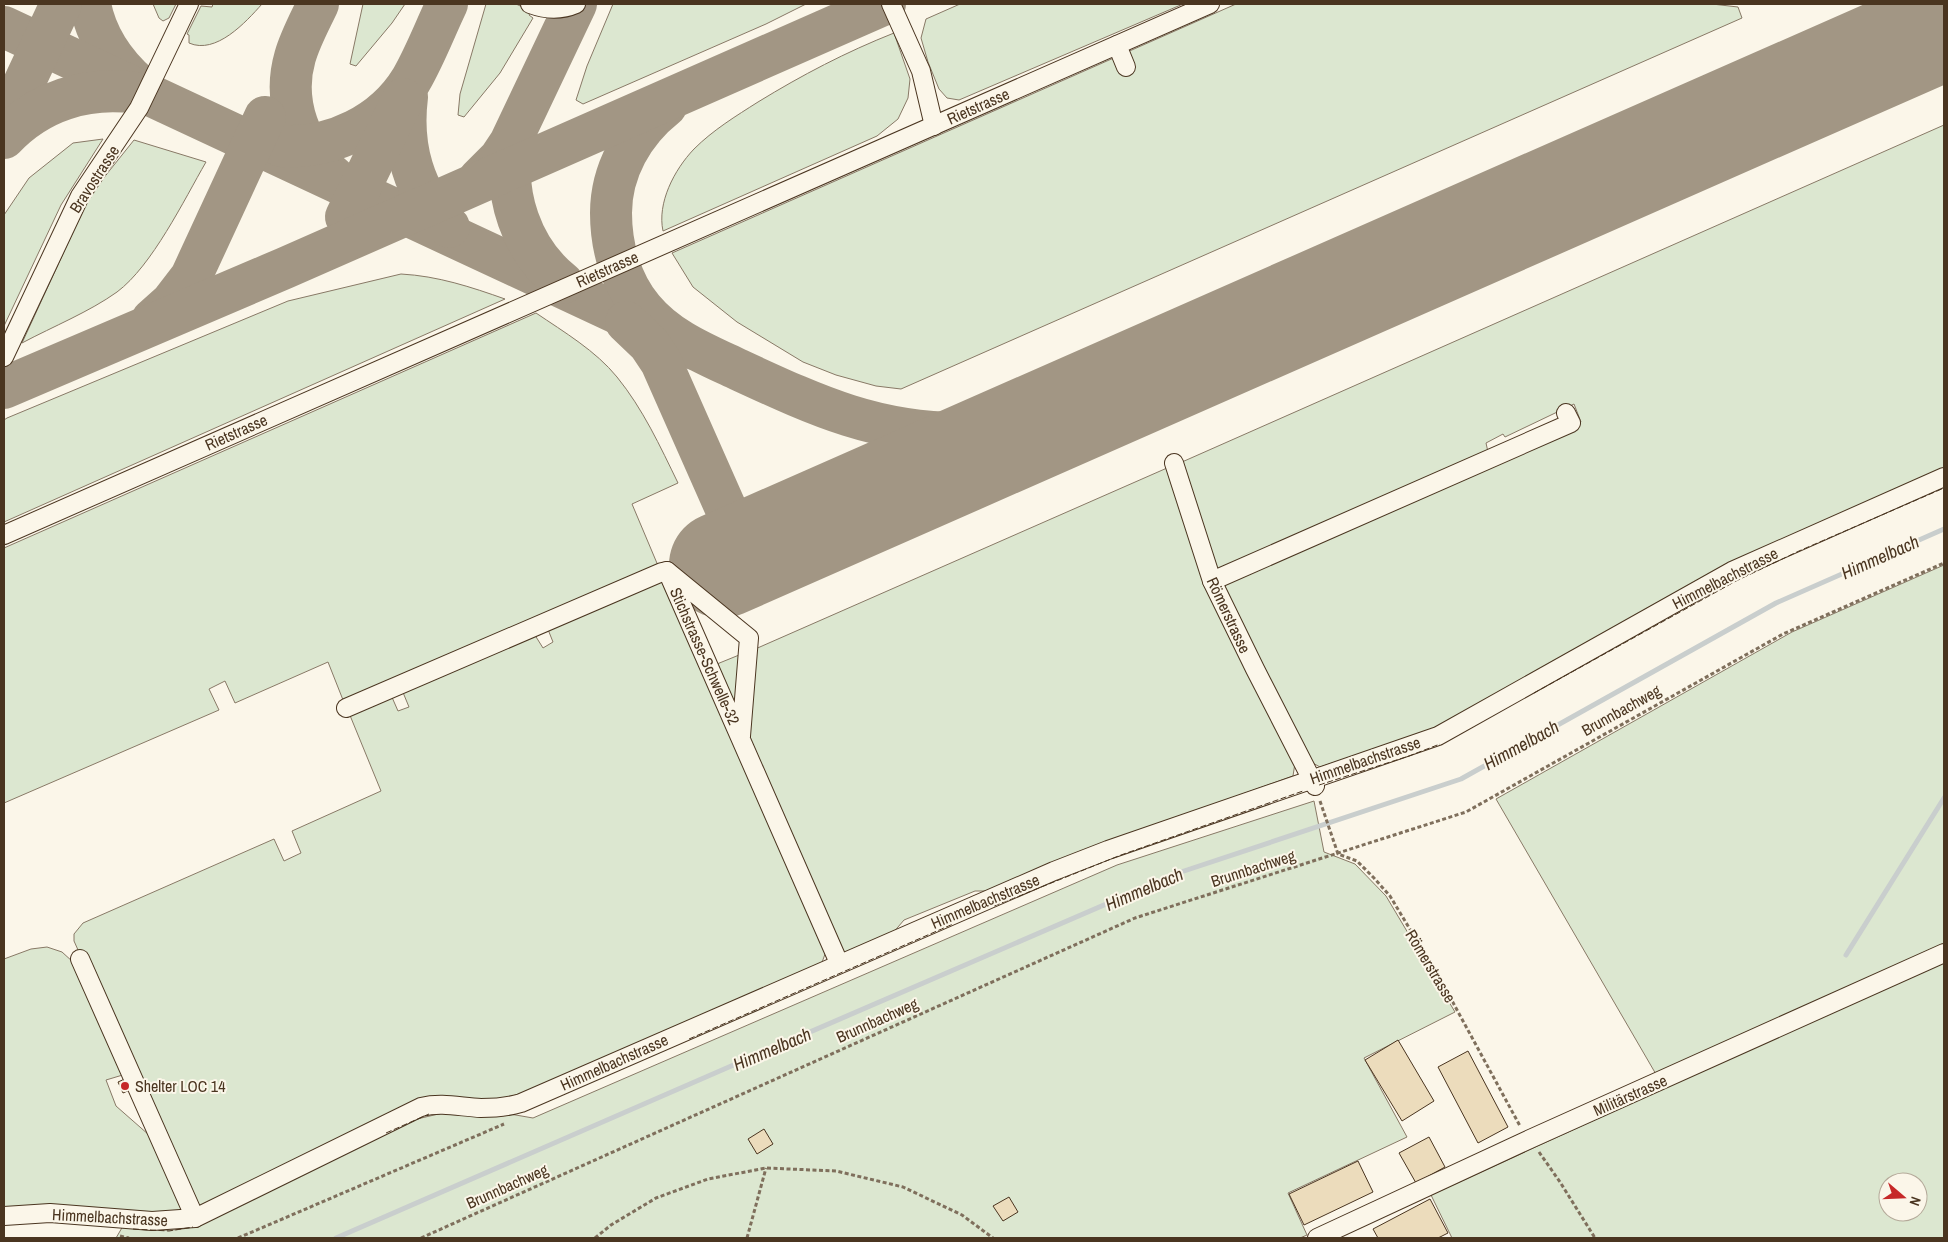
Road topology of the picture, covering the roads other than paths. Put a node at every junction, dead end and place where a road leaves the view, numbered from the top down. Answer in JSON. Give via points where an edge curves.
{"nodes":[{"id":1,"x":189,"y":4,"type":"edge"},
{"id":2,"x":530,"y":4,"type":"edge"},
{"id":3,"x":576,"y":4,"type":"edge"},
{"id":4,"x":891,"y":4,"type":"edge"},
{"id":5,"x":1210,"y":4,"type":"edge"},
{"id":6,"x":1117,"y":45,"type":"junction"},
{"id":7,"x":1126,"y":66,"type":"dead end"},
{"id":8,"x":934,"y":126,"type":"junction"},
{"id":9,"x":4,"y":357,"type":"edge"},
{"id":10,"x":1566,"y":413,"type":"dead end"},
{"id":11,"x":1174,"y":463,"type":"dead end"},
{"id":12,"x":1944,"y":477,"type":"edge"},
{"id":13,"x":4,"y":534,"type":"edge"},
{"id":14,"x":667,"y":571,"type":"junction"},
{"id":15,"x":1212,"y":581,"type":"junction"},
{"id":16,"x":346,"y":708,"type":"dead end"},
{"id":17,"x":741,"y":736,"type":"junction"},
{"id":18,"x":1314,"y":782,"type":"junction"},
{"id":19,"x":1944,"y":953,"type":"edge"},
{"id":20,"x":80,"y":959,"type":"dead end"},
{"id":21,"x":839,"y":963,"type":"junction"},
{"id":22,"x":4,"y":1216,"type":"edge"},
{"id":23,"x":195,"y":1218,"type":"junction"},
{"id":24,"x":1317,"y":1238,"type":"edge"}],
"edges":[{"from":1,"to":9,"type":"street","name":"Bravostrasse","via":[[139,108],[80,196]]},
{"from":2,"to":3,"type":"street","via":[[557,9]]},
{"from":4,"to":8,"type":"street","via":[[921,71]]},
{"from":5,"to":6,"type":"street","name":"Rietstrasse"},
{"from":6,"to":7,"type":"street"},
{"from":6,"to":8,"type":"street","name":"Rietstrasse"},
{"from":8,"to":13,"type":"street","name":"Rietstrasse"},
{"from":10,"to":15,"type":"street","via":[[1570,423],[1503,447]]},
{"from":11,"to":15,"type":"street","name":"Römerstrasse"},
{"from":12,"to":18,"type":"street","name":"Himmelbachstrasse","via":[[1732,571],[1438,736]]},
{"from":14,"to":16,"type":"street"},
{"from":14,"to":17,"type":"street","name":"Stichstrasse-Schwelle-32"},
{"from":14,"to":17,"type":"street","name":"Stichstrasse-Schwelle-32","via":[[749,638]]},
{"from":15,"to":18,"type":"street","name":"Römerstrasse"},
{"from":17,"to":21,"type":"street","name":"Stichstrasse-Schwelle-32"},
{"from":18,"to":21,"type":"street","name":"Himmelbachstrasse","via":[[1081,860]]},
{"from":19,"to":24,"type":"street","name":"Militärstrasse"},
{"from":20,"to":23,"type":"street"},
{"from":21,"to":23,"type":"street","name":"Himmelbachstrasse","via":[[521,1103],[499,1108],[444,1104],[421,1107]]},
{"from":22,"to":23,"type":"street","name":"Himmelbachstrasse","via":[[50,1213],[152,1221]]}]}
